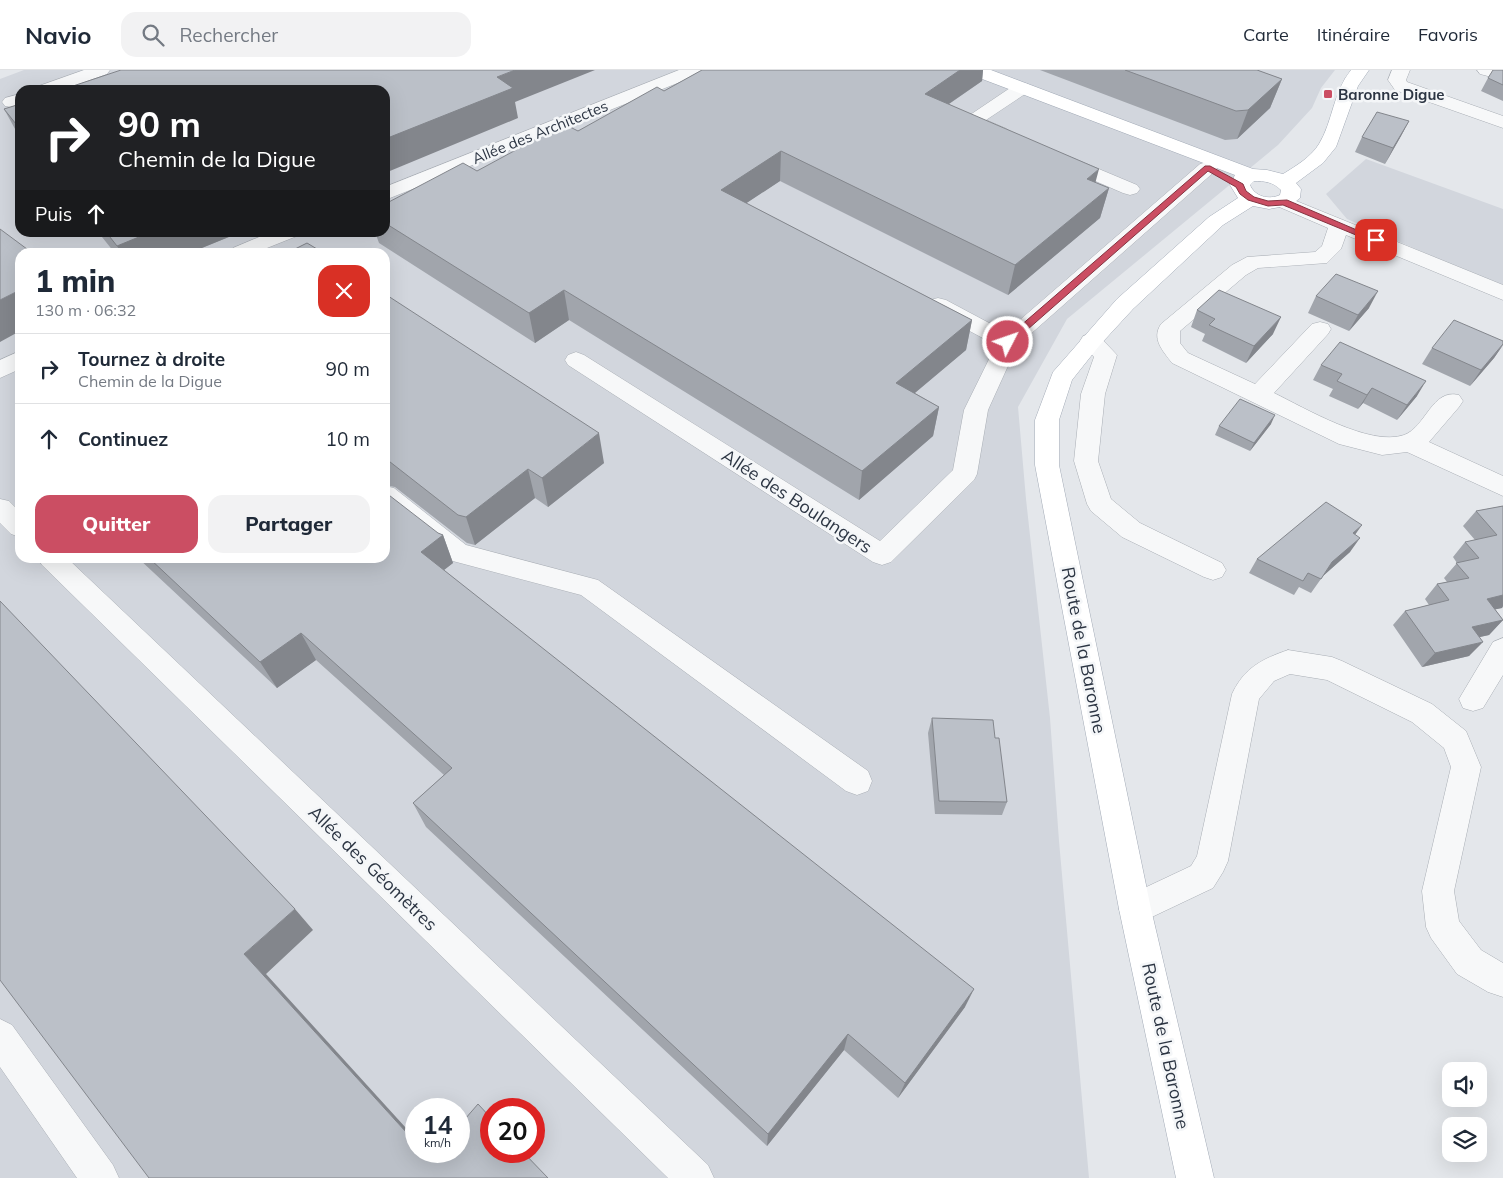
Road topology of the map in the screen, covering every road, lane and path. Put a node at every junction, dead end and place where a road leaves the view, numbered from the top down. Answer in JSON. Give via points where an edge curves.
{"nodes":[{"id":1,"x":101,"y":70,"type":"edge"},
{"id":2,"x":694,"y":70,"type":"edge"},
{"id":3,"x":975,"y":70,"type":"edge"},
{"id":4,"x":1360,"y":70,"type":"edge"},
{"id":5,"x":1401,"y":70,"type":"edge"},
{"id":6,"x":1486,"y":70,"type":"edge"},
{"id":7,"x":1503,"y":75,"type":"edge"},
{"id":8,"x":59,"y":85,"type":"edge"},
{"id":9,"x":1022,"y":88,"type":"junction"},
{"id":10,"x":1503,"y":122,"type":"edge"},
{"id":11,"x":1137,"y":133,"type":"junction"},
{"id":12,"x":1017,"y":140,"type":"edge"},
{"id":13,"x":1043,"y":151,"type":"edge"},
{"id":14,"x":1207,"y":168,"type":"junction"},
{"id":15,"x":1247,"y":186,"type":"junction"},
{"id":16,"x":1130,"y":189,"type":"dead end"},
{"id":17,"x":390,"y":192,"type":"edge"},
{"id":18,"x":1287,"y":192,"type":"junction"},
{"id":19,"x":1340,"y":225,"type":"junction"},
{"id":20,"x":278,"y":237,"type":"edge"},
{"id":21,"x":250,"y":248,"type":"edge"},
{"id":22,"x":1503,"y":278,"type":"edge"},
{"id":23,"x":1503,"y":293,"type":"edge"},
{"id":24,"x":920,"y":296,"type":"edge"},
{"id":25,"x":1320,"y":329,"type":"dead end"},
{"id":26,"x":1091,"y":341,"type":"junction"},
{"id":27,"x":1008,"y":342,"type":"junction"},
{"id":28,"x":576,"y":360,"type":"dead end"},
{"id":29,"x":15,"y":362,"type":"edge"},
{"id":30,"x":0,"y":370,"type":"edge"},
{"id":31,"x":1259,"y":395,"type":"junction"},
{"id":32,"x":1451,"y":401,"type":"dead end"},
{"id":33,"x":1410,"y":443,"type":"junction"},
{"id":34,"x":1503,"y":487,"type":"edge"},
{"id":35,"x":390,"y":500,"type":"edge"},
{"id":36,"x":0,"y":508,"type":"edge"},
{"id":37,"x":15,"y":522,"type":"edge"},
{"id":38,"x":56,"y":563,"type":"edge"},
{"id":39,"x":1213,"y":570,"type":"dead end"},
{"id":40,"x":1503,"y":650,"type":"edge"},
{"id":41,"x":1473,"y":699,"type":"dead end"},
{"id":42,"x":857,"y":782,"type":"dead end"},
{"id":43,"x":1135,"y":910,"type":"junction"},
{"id":44,"x":1503,"y":980,"type":"edge"},
{"id":45,"x":0,"y":1037,"type":"edge"},
{"id":46,"x":100,"y":1178,"type":"edge"},
{"id":47,"x":695,"y":1178,"type":"edge"},
{"id":48,"x":1195,"y":1178,"type":"edge"}],
"edges":[{"from":1,"to":8,"type":"street"},
{"from":2,"to":17,"type":"street","name":"Allée des Architectes"},
{"from":3,"to":9,"type":"main road"},
{"from":4,"to":18,"type":"main road","via":[[1350,82],[1330,142]]},
{"from":5,"to":10,"type":"street","via":[[1397,80],[1401,86]]},
{"from":6,"to":7,"type":"street"},
{"from":9,"to":11,"type":"main road"},
{"from":9,"to":12,"type":"street","via":[[973,121]]},
{"from":11,"to":14,"type":"main road"},
{"from":11,"to":15,"type":"main road","via":[[1208,157]]},
{"from":13,"to":16,"type":"street"},
{"from":14,"to":15,"type":"main road"},
{"from":14,"to":27,"type":"street","name":"Allée des Boulangers"},
{"from":15,"to":18,"type":"main road","via":[[1268,176]]},
{"from":15,"to":18,"type":"main road","via":[[1268,204]]},
{"from":15,"to":26,"type":"main road","name":"Route de la Baronne","via":[[1216,222],[1125,304]]},
{"from":18,"to":19,"type":"street"},
{"from":18,"to":22,"type":"street","via":[[1351,213]]},
{"from":19,"to":23,"type":"street"},
{"from":19,"to":31,"type":"street","via":[[1331,249],[1320,258],[1254,262],[1239,270],[1169,329],[1169,344],[1180,358]]},
{"from":20,"to":21,"type":"street"},
{"from":24,"to":27,"type":"street"},
{"from":25,"to":31,"type":"street"},
{"from":26,"to":39,"type":"street","via":[[1106,355],[1093,394],[1086,461],[1100,504],[1131,530]]},
{"from":26,"to":43,"type":"main road","name":"Route de la Baronne","via":[[1061,378],[1047,420],[1047,465]]},
{"from":27,"to":28,"type":"street","name":"Allée des Boulangers","via":[[976,410],[965,474],[882,555]]},
{"from":29,"to":30,"type":"street"},
{"from":31,"to":33,"type":"street","via":[[1348,438],[1382,446]]},
{"from":32,"to":33,"type":"street","via":[[1424,433]]},
{"from":33,"to":34,"type":"street"},
{"from":35,"to":42,"type":"street","via":[[458,553],[589,587]]},
{"from":36,"to":37,"type":"street"},
{"from":38,"to":47,"type":"street","name":"Allée des Géomètres"},
{"from":40,"to":41,"type":"street"},
{"from":43,"to":44,"type":"street","via":[[1202,877],[1212,861],[1246,694],[1264,673],[1288,662],[1332,669],[1422,713],[1456,740],[1466,767],[1438,891],[1444,927],[1469,962]]},
{"from":43,"to":48,"type":"main road","name":"Route de la Baronne"},
{"from":45,"to":46,"type":"street"}]}
